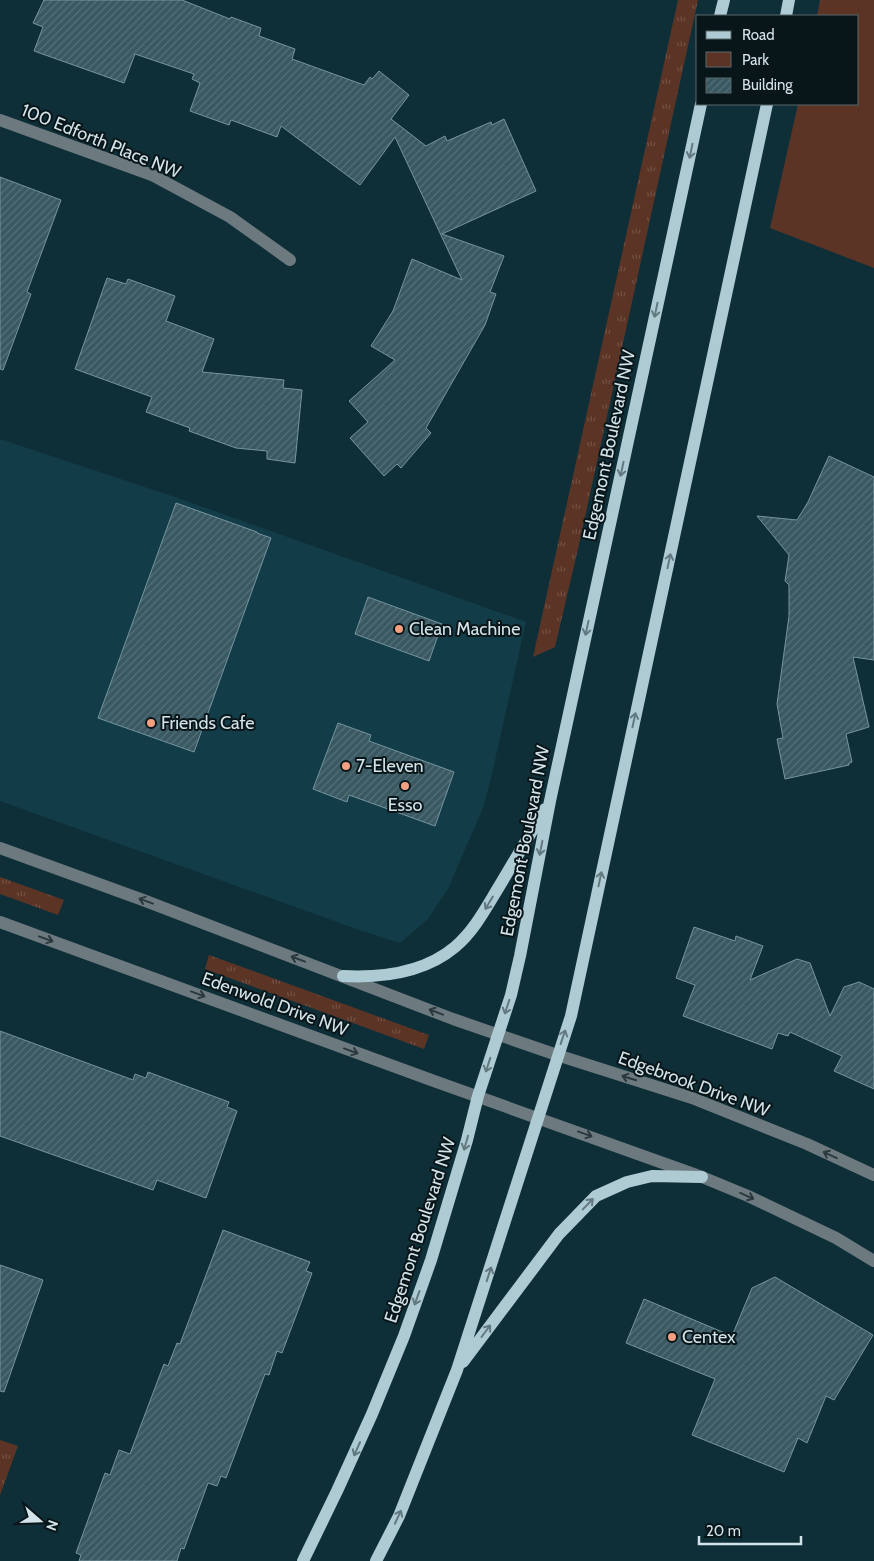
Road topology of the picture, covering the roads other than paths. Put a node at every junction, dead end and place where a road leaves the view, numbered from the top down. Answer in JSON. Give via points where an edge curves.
{"nodes":[{"id":1,"x":724,"y":0,"type":"edge"},
{"id":2,"x":789,"y":0,"type":"edge"},
{"id":3,"x":720,"y":15,"type":"edge"},
{"id":4,"x":786,"y":15,"type":"edge"},
{"id":5,"x":701,"y":105,"type":"edge"},
{"id":6,"x":767,"y":105,"type":"edge"},
{"id":7,"x":0,"y":120,"type":"edge"},
{"id":8,"x":290,"y":260,"type":"dead end"},
{"id":9,"x":550,"y":800,"type":"junction"},
{"id":10,"x":0,"y":848,"type":"edge"},
{"id":11,"x":0,"y":922,"type":"edge"},
{"id":12,"x":343,"y":976,"type":"junction"},
{"id":13,"x":498,"y":1035,"type":"junction"},
{"id":14,"x":557,"y":1055,"type":"junction"},
{"id":15,"x":478,"y":1096,"type":"junction"},
{"id":16,"x":539,"y":1118,"type":"junction"},
{"id":17,"x":874,"y":1175,"type":"edge"},
{"id":18,"x":702,"y":1177,"type":"junction"},
{"id":19,"x":874,"y":1261,"type":"edge"},
{"id":20,"x":457,"y":1370,"type":"junction"},
{"id":21,"x":303,"y":1561,"type":"edge"},
{"id":22,"x":376,"y":1561,"type":"edge"}],
"edges":[{"from":1,"to":3,"type":"main road"},
{"from":2,"to":4,"type":"main road"},
{"from":5,"to":9,"type":"main road","name":"Edgemont Boulevard NW","one_way":true},
{"from":14,"to":6,"type":"main road","one_way":true,"via":[[573,1006]]},
{"from":7,"to":8,"type":"street","name":"100 Edforth Place NW","via":[[152,175],[230,217]]},
{"from":9,"to":12,"type":"main road","one_way":true,"via":[[480,919],[456,947],[418,968],[397,974]]},
{"from":9,"to":13,"type":"main road","name":"Edgemont Boulevard NW","one_way":true,"via":[[520,956]]},
{"from":12,"to":10,"type":"street","one_way":true},
{"from":11,"to":15,"type":"street","name":"Edenwold Drive NW","one_way":true},
{"from":13,"to":12,"type":"street","one_way":true},
{"from":13,"to":14,"type":"street","name":"Edgebrook Drive NW"},
{"from":13,"to":15,"type":"main road","name":"Edgemont Boulevard NW","one_way":true},
{"from":14,"to":16,"type":"main road"},
{"from":17,"to":14,"type":"street","name":"Edgebrook Drive NW","one_way":true,"via":[[692,1098]]},
{"from":15,"to":16,"type":"street","name":"Edenwold Drive NW"},
{"from":15,"to":21,"type":"main road","name":"Edgemont Boulevard NW","one_way":true,"via":[[431,1260],[404,1336],[337,1492]]},
{"from":16,"to":18,"type":"street","one_way":true},
{"from":20,"to":16,"type":"main road","one_way":true},
{"from":18,"to":19,"type":"street","one_way":true,"via":[[828,1234]]},
{"from":20,"to":18,"type":"main road","one_way":true,"via":[[559,1234],[596,1196],[627,1182],[652,1176]]},
{"from":22,"to":20,"type":"main road","one_way":true,"via":[[399,1516]]}]}
